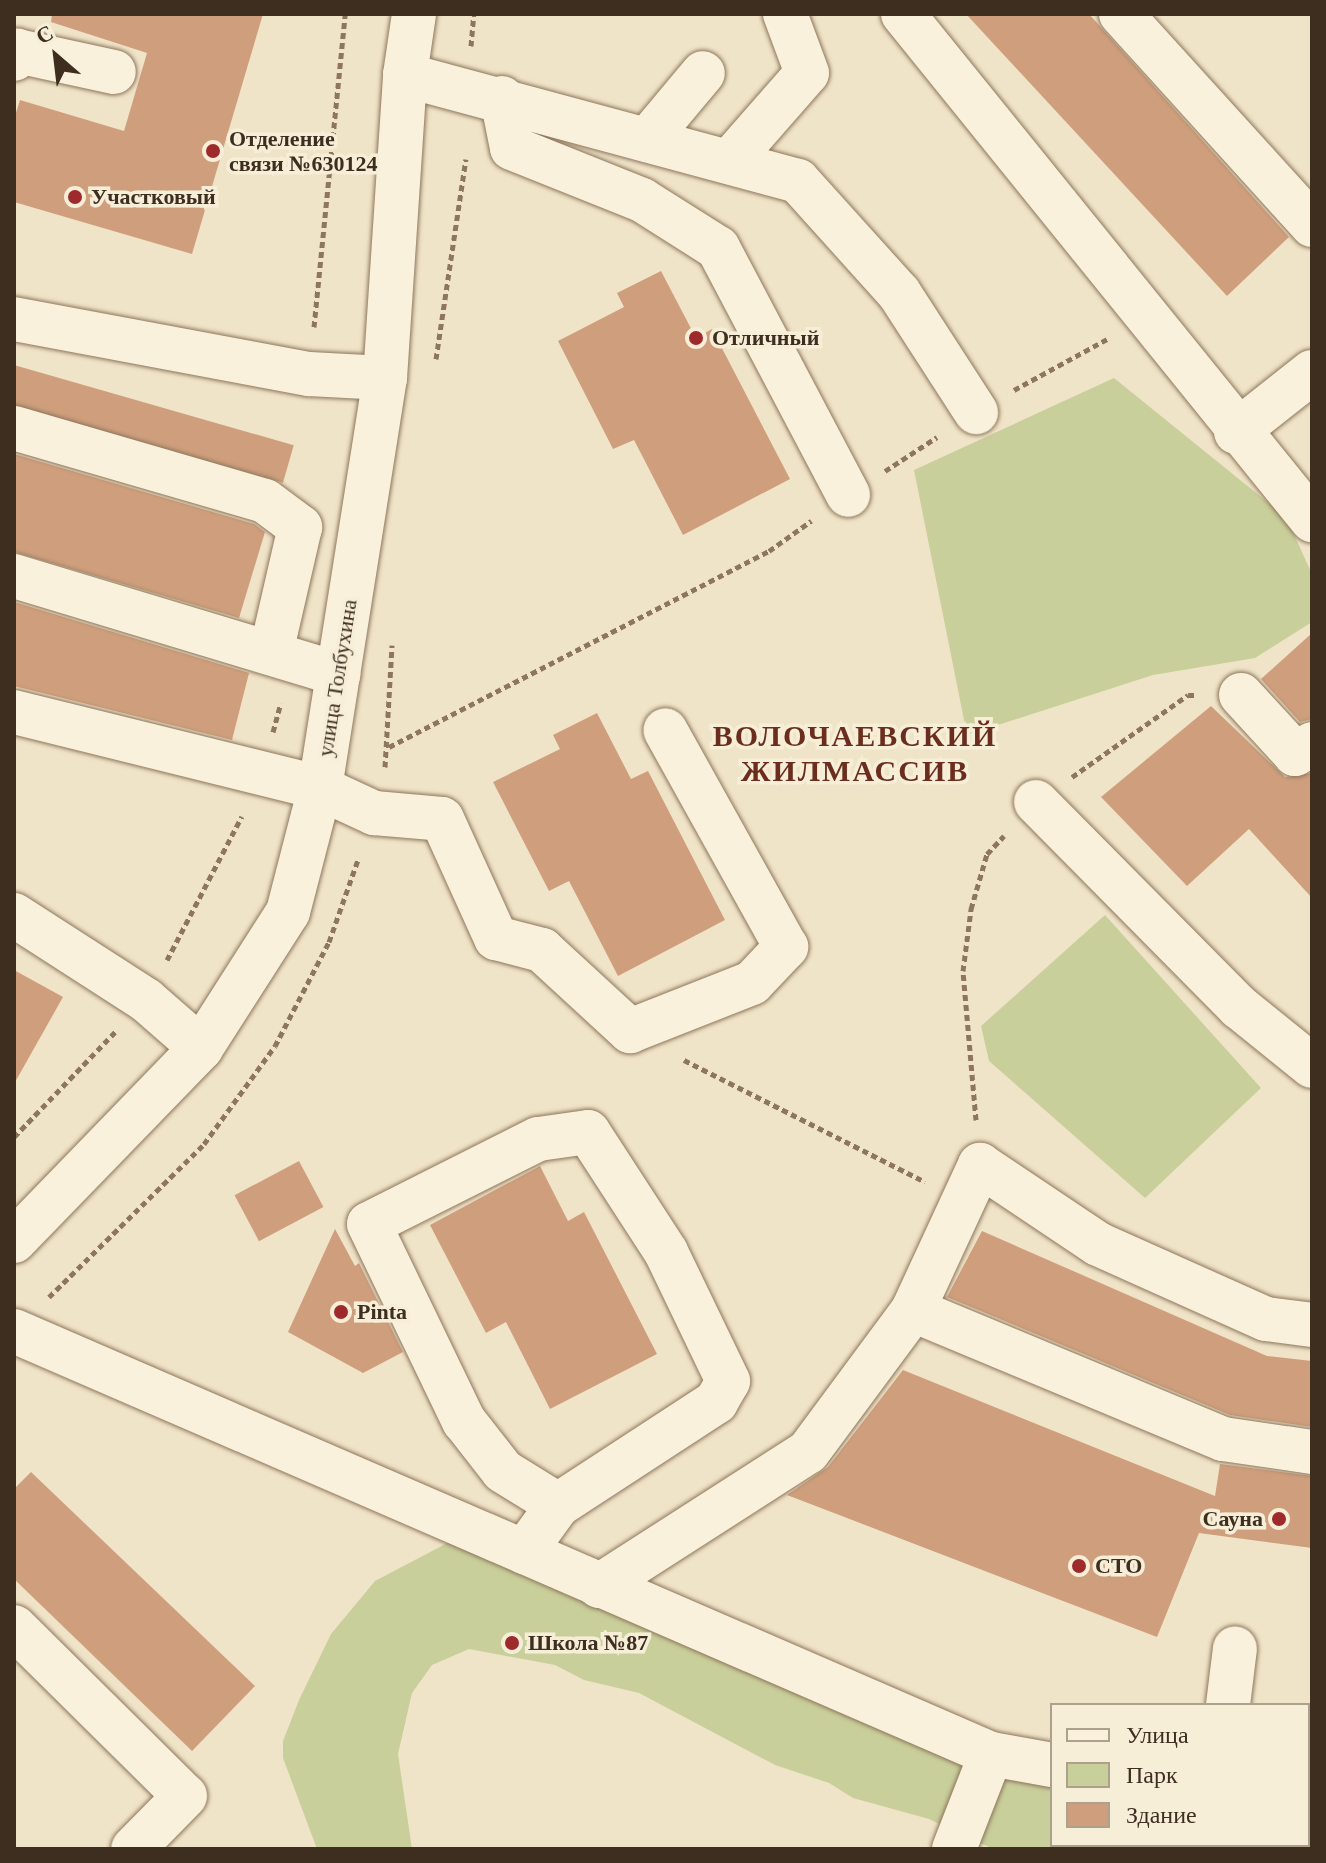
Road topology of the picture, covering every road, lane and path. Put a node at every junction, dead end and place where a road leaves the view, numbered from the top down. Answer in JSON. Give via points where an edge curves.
{"nodes":[{"id":1,"x":414,"y":14,"type":"edge"},
{"id":2,"x":785,"y":14,"type":"edge"},
{"id":3,"x":903,"y":14,"type":"edge"},
{"id":4,"x":1121,"y":14,"type":"edge"},
{"id":5,"x":14,"y":59,"type":"edge"},
{"id":6,"x":114,"y":72,"type":"dead end"},
{"id":7,"x":703,"y":73,"type":"dead end"},
{"id":8,"x":405,"y":75,"type":"junction"},
{"id":9,"x":502,"y":98,"type":"junction"},
{"id":10,"x":647,"y":140,"type":"junction"},
{"id":11,"x":729,"y":162,"type":"junction"},
{"id":12,"x":1312,"y":225,"type":"edge"},
{"id":13,"x":1145,"y":317,"type":"junction"},
{"id":14,"x":14,"y":319,"type":"edge"},
{"id":15,"x":1312,"y":372,"type":"edge"},
{"id":16,"x":385,"y":378,"type":"junction"},
{"id":17,"x":976,"y":412,"type":"junction"},
{"id":18,"x":14,"y":428,"type":"edge"},
{"id":19,"x":1236,"y":432,"type":"junction"},
{"id":20,"x":848,"y":495,"type":"junction"},
{"id":21,"x":1312,"y":520,"type":"edge"},
{"id":22,"x":14,"y":576,"type":"edge"},
{"id":23,"x":271,"y":653,"type":"junction"},
{"id":24,"x":339,"y":674,"type":"junction"},
{"id":25,"x":1241,"y":695,"type":"joint"},
{"id":26,"x":14,"y":712,"type":"edge"},
{"id":27,"x":665,"y":730,"type":"dead end"},
{"id":28,"x":1312,"y":744,"type":"edge"},
{"id":29,"x":389,"y":747,"type":"dead end"},
{"id":30,"x":320,"y":788,"type":"junction"},
{"id":31,"x":1036,"y":802,"type":"junction"},
{"id":32,"x":14,"y":915,"type":"edge"},
{"id":33,"x":630,"y":1031,"type":"junction"},
{"id":34,"x":201,"y":1048,"type":"junction"},
{"id":35,"x":1312,"y":1066,"type":"edge"},
{"id":36,"x":972,"y":1183,"type":"junction"},
{"id":37,"x":14,"y":1241,"type":"edge"},
{"id":38,"x":913,"y":1310,"type":"junction"},
{"id":39,"x":1312,"y":1325,"type":"edge"},
{"id":40,"x":14,"y":1331,"type":"edge"},
{"id":41,"x":1312,"y":1452,"type":"edge"},
{"id":42,"x":558,"y":1505,"type":"junction"},
{"id":43,"x":524,"y":1552,"type":"junction"},
{"id":44,"x":599,"y":1586,"type":"junction"},
{"id":45,"x":14,"y":1627,"type":"edge"},
{"id":46,"x":1235,"y":1648,"type":"dead end"},
{"id":47,"x":1228,"y":1703,"type":"edge"},
{"id":48,"x":991,"y":1754,"type":"junction"},
{"id":49,"x":1050,"y":1765,"type":"edge"},
{"id":50,"x":133,"y":1849,"type":"edge"},
{"id":51,"x":954,"y":1849,"type":"edge"}],
"edges":[{"from":1,"to":8,"type":"street","name":"улица Толбухина"},
{"from":2,"to":11,"type":"street","via":[[807,73]]},
{"from":3,"to":13,"type":"street"},
{"from":4,"to":12,"type":"street"},
{"from":5,"to":6,"type":"street","via":[[17,51]]},
{"from":7,"to":10,"type":"street"},
{"from":8,"to":9,"type":"street"},
{"from":8,"to":16,"type":"street","name":"улица Толбухина"},
{"from":9,"to":10,"type":"street"},
{"from":9,"to":20,"type":"street","via":[[512,148],[642,200],[718,248]]},
{"from":10,"to":11,"type":"street"},
{"from":11,"to":17,"type":"street","via":[[798,181],[899,293]]},
{"from":13,"to":17,"type":"path"},
{"from":13,"to":19,"type":"street"},
{"from":14,"to":16,"type":"street","via":[[309,374]]},
{"from":15,"to":19,"type":"street"},
{"from":16,"to":24,"type":"street","name":"улица Толбухина"},
{"from":17,"to":20,"type":"path"},
{"from":18,"to":23,"type":"street","via":[[265,501],[300,527]]},
{"from":19,"to":21,"type":"street"},
{"from":20,"to":29,"type":"path","via":[[769,551]]},
{"from":22,"to":23,"type":"street"},
{"from":23,"to":24,"type":"street"},
{"from":24,"to":30,"type":"street","name":"улица Толбухина"},
{"from":25,"to":28,"type":"street","via":[[1295,754]]},
{"from":25,"to":31,"type":"path","via":[[1188,695]]},
{"from":26,"to":30,"type":"street"},
{"from":27,"to":33,"type":"street","via":[[786,947],[752,983]]},
{"from":30,"to":33,"type":"street","via":[[374,813],[442,819],[496,938],[542,950]]},
{"from":30,"to":34,"type":"street","name":"улица Толбухина","via":[[288,912]]},
{"from":31,"to":35,"type":"street","via":[[1239,1007]]},
{"from":31,"to":36,"type":"path","via":[[987,854],[971,909],[963,971]]},
{"from":32,"to":34,"type":"street","via":[[146,1000]]},
{"from":33,"to":36,"type":"path"},
{"from":34,"to":37,"type":"street","name":"улица Толбухина"},
{"from":36,"to":38,"type":"street"},
{"from":36,"to":39,"type":"street","via":[[1266,1319]]},
{"from":38,"to":41,"type":"street","via":[[1223,1439]]},
{"from":38,"to":44,"type":"street","via":[[808,1452]]},
{"from":40,"to":43,"type":"street"},
{"from":42,"to":42,"type":"street","via":[[716,1402],[728,1381],[666,1252],[588,1132],[538,1139],[369,1224],[464,1421],[503,1471]]},
{"from":42,"to":43,"type":"street"},
{"from":43,"to":44,"type":"street"},
{"from":44,"to":48,"type":"street"},
{"from":45,"to":50,"type":"street","via":[[185,1796]]},
{"from":46,"to":47,"type":"street"},
{"from":48,"to":49,"type":"street"},
{"from":48,"to":51,"type":"street"}]}
